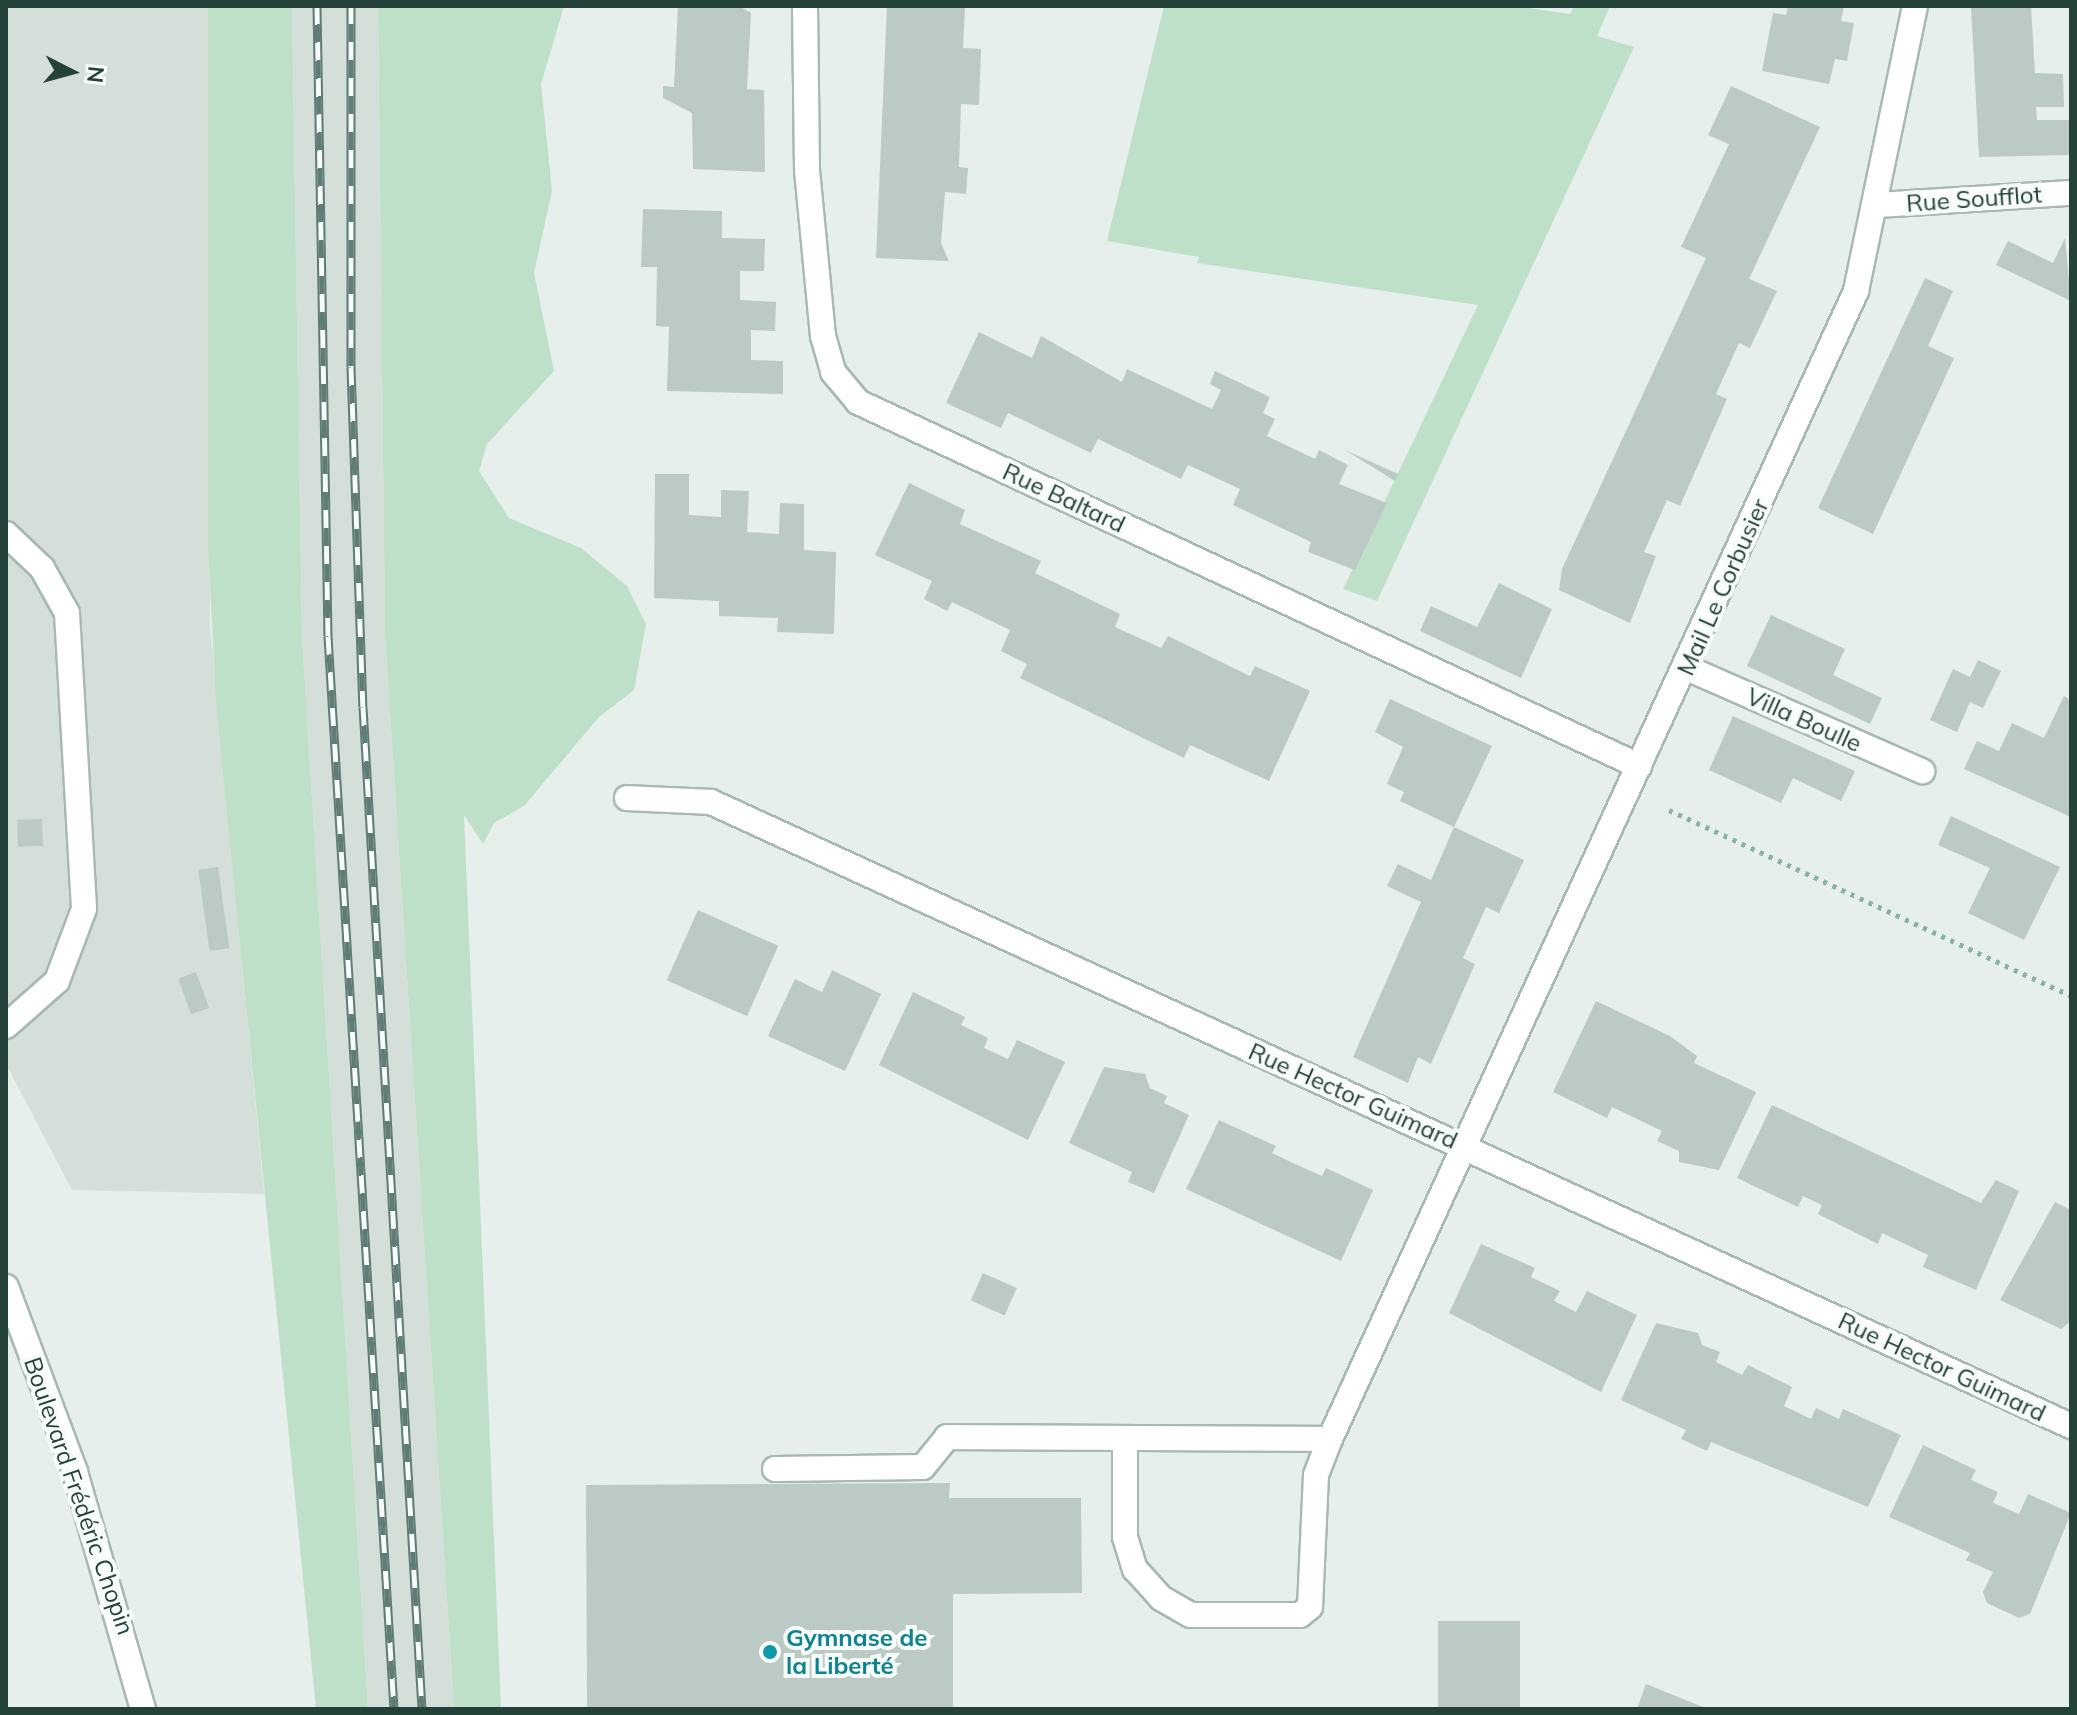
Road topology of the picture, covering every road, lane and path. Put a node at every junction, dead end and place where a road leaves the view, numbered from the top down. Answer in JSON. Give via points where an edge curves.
{"nodes":[{"id":1,"x":805,"y":6,"type":"edge"},
{"id":2,"x":1915,"y":6,"type":"edge"},
{"id":3,"x":2071,"y":193,"type":"edge"},
{"id":4,"x":1878,"y":205,"type":"junction"},
{"id":5,"x":6,"y":534,"type":"edge"},
{"id":6,"x":1687,"y":668,"type":"junction"},
{"id":7,"x":1639,"y":766,"type":"junction"},
{"id":8,"x":1922,"y":771,"type":"dead end"},
{"id":9,"x":1628,"y":791,"type":"junction"},
{"id":10,"x":627,"y":798,"type":"dead end"},
{"id":11,"x":2071,"y":996,"type":"edge"},
{"id":12,"x":6,"y":1026,"type":"edge"},
{"id":13,"x":1465,"y":1147,"type":"junction"},
{"id":14,"x":6,"y":1287,"type":"edge"},
{"id":15,"x":2071,"y":1426,"type":"edge"},
{"id":16,"x":1125,"y":1439,"type":"junction"},
{"id":17,"x":1330,"y":1439,"type":"junction"},
{"id":18,"x":775,"y":1469,"type":"dead end"},
{"id":19,"x":143,"y":1709,"type":"edge"}],
"edges":[{"from":1,"to":7,"type":"street","name":"Rue Baltard","via":[[807,170],[823,336],[833,372],[858,402]]},
{"from":2,"to":4,"type":"street","name":"Mail Le Corbusier"},
{"from":3,"to":4,"type":"street","name":"Rue Soufflot"},
{"from":4,"to":6,"type":"street","name":"Mail Le Corbusier","via":[[1856,291]]},
{"from":5,"to":12,"type":"street","via":[[42,568],[67,613],[84,909],[57,981]]},
{"from":6,"to":7,"type":"street","name":"Mail Le Corbusier"},
{"from":6,"to":8,"type":"street","name":"Villa Boulle"},
{"from":7,"to":9,"type":"street","name":"Mail Le Corbusier"},
{"from":9,"to":11,"type":"path"},
{"from":9,"to":13,"type":"street","name":"Mail Le Corbusier"},
{"from":10,"to":13,"type":"street","name":"Rue Hector Guimard","via":[[711,802]]},
{"from":13,"to":15,"type":"street","name":"Rue Hector Guimard"},
{"from":13,"to":17,"type":"street","name":"Mail Le Corbusier"},
{"from":14,"to":19,"type":"street","name":"Boulevard Frédéric Chopin","via":[[75,1472]]},
{"from":16,"to":17,"type":"street"},
{"from":16,"to":17,"type":"street","name":"Mail Le Corbusier","via":[[1125,1537],[1135,1569],[1161,1598],[1191,1615],[1300,1615],[1310,1607],[1316,1475]]},
{"from":16,"to":18,"type":"street","via":[[947,1437],[923,1467]]}]}
